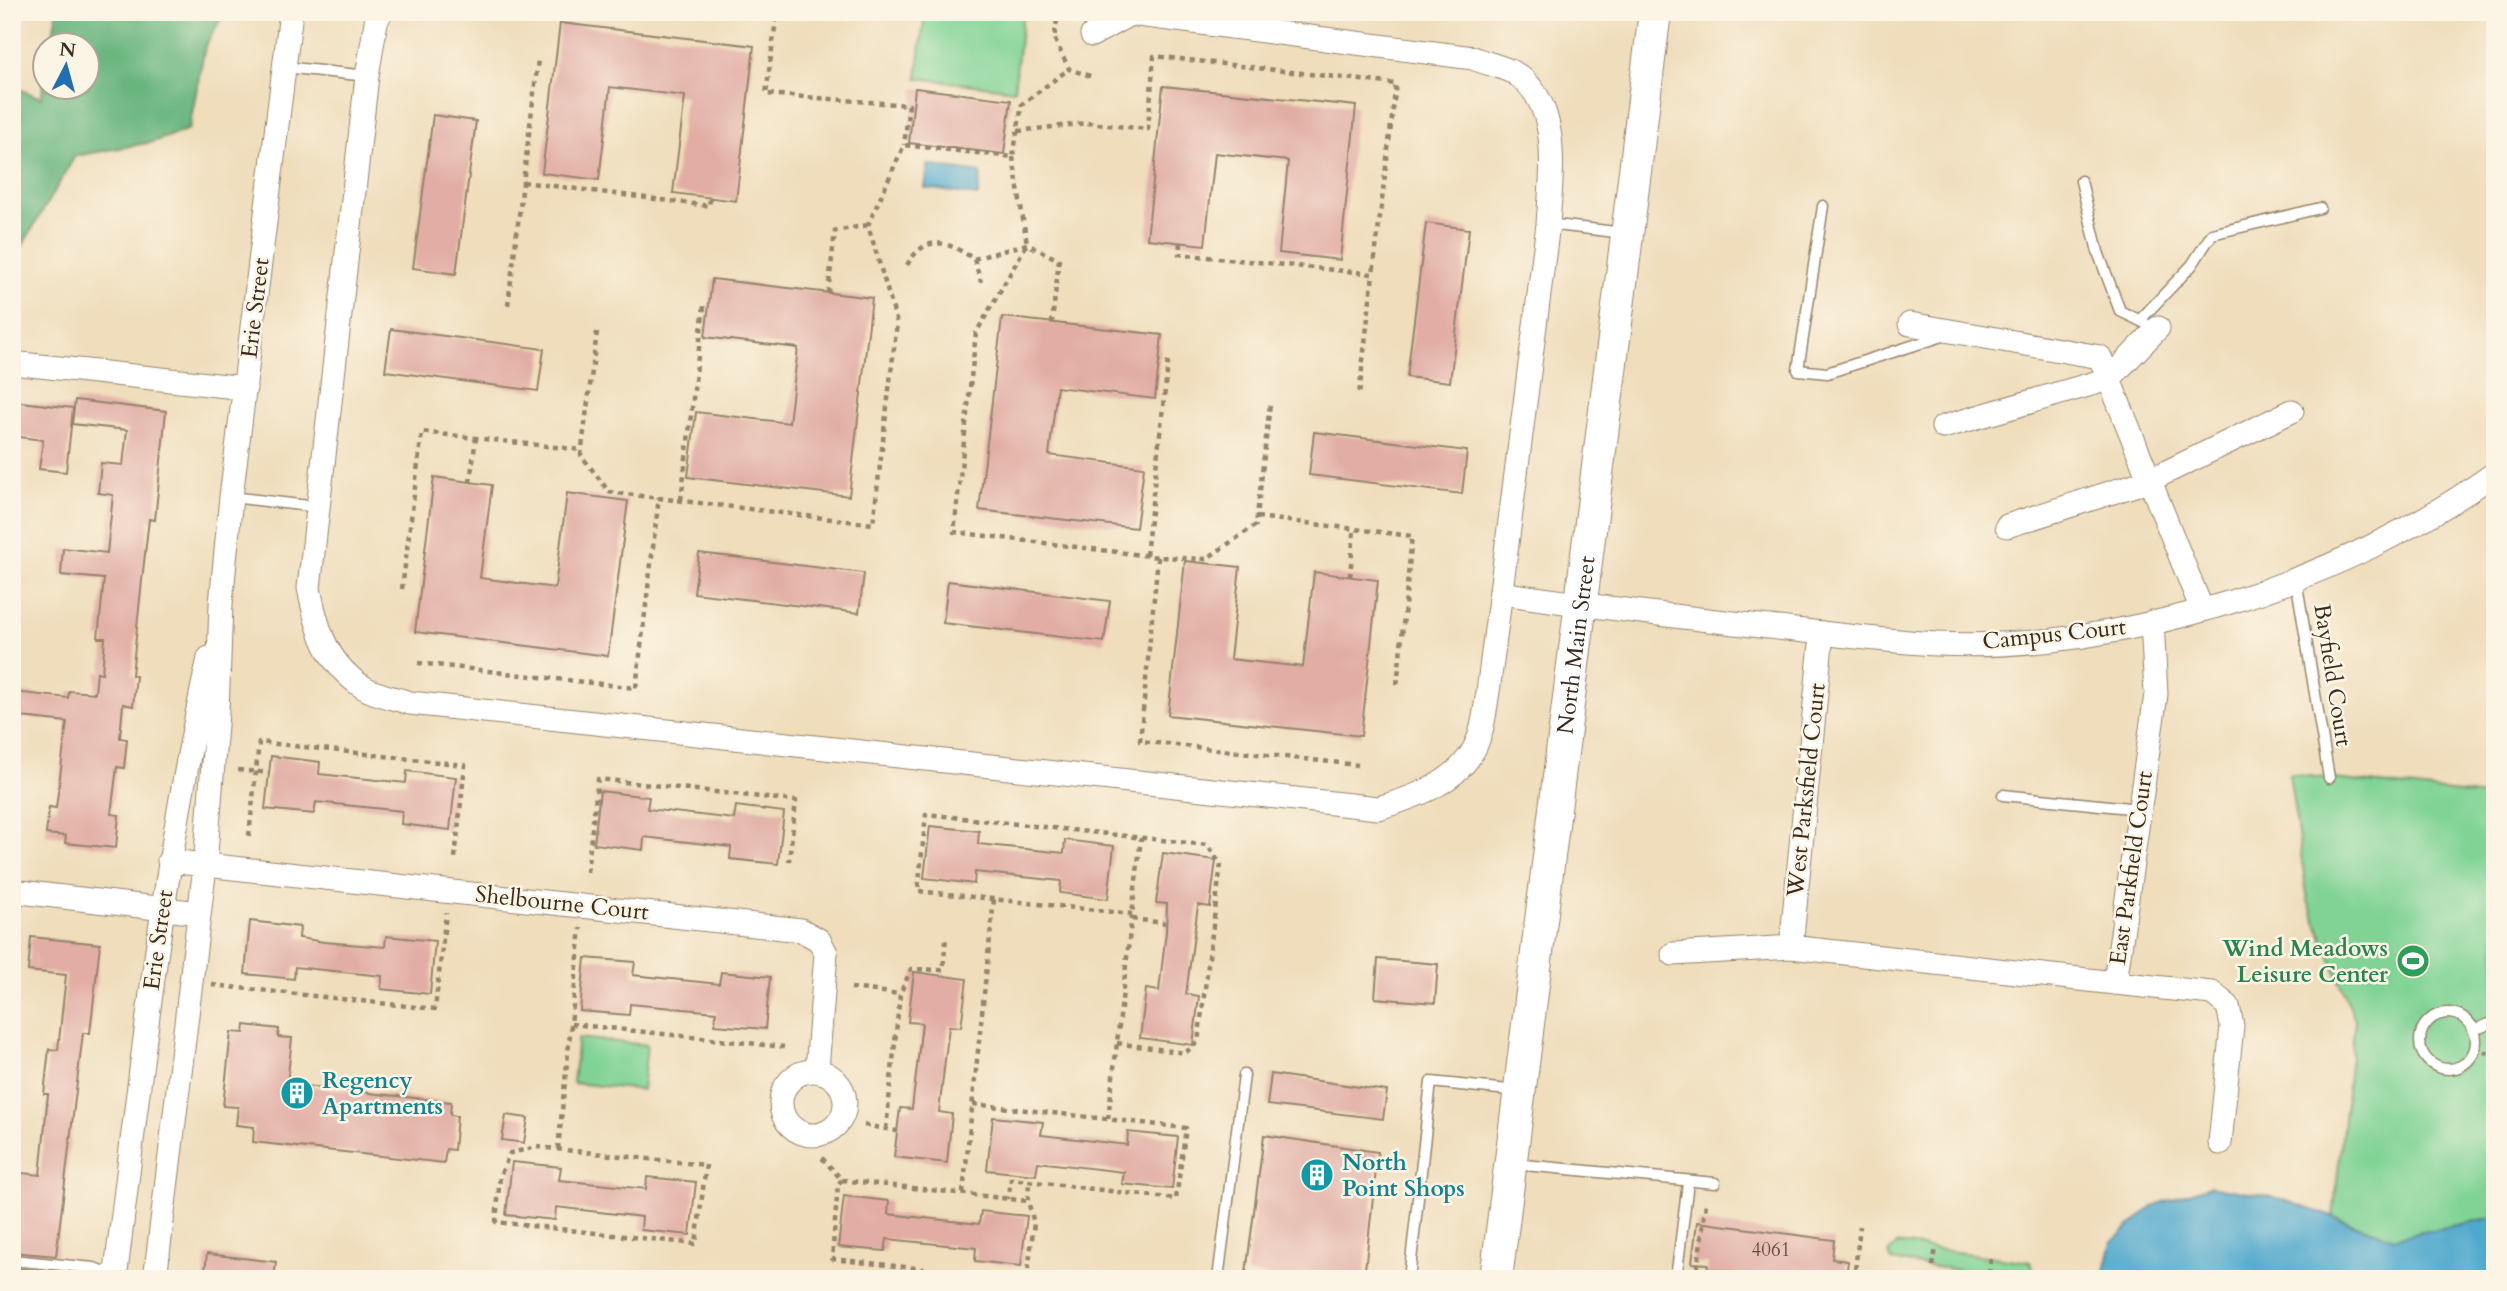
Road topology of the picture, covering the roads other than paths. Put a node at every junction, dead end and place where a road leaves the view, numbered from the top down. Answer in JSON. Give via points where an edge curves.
{"nodes":[{"id":1,"x":291,"y":12,"type":"edge"},
{"id":2,"x":381,"y":12,"type":"edge"},
{"id":3,"x":1655,"y":12,"type":"edge"},
{"id":4,"x":1092,"y":35,"type":"dead end"},
{"id":5,"x":284,"y":67,"type":"junction"},
{"id":6,"x":367,"y":76,"type":"junction"},
{"id":7,"x":2081,"y":181,"type":"dead end"},
{"id":8,"x":1823,"y":205,"type":"dead end"},
{"id":9,"x":2320,"y":208,"type":"dead end"},
{"id":10,"x":1548,"y":224,"type":"junction"},
{"id":11,"x":1627,"y":233,"type":"junction"},
{"id":12,"x":1910,"y":324,"type":"dead end"},
{"id":13,"x":2149,"y":324,"type":"junction"},
{"id":14,"x":1956,"y":332,"type":"junction"},
{"id":15,"x":12,"y":363,"type":"edge"},
{"id":16,"x":2109,"y":379,"type":"junction"},
{"id":17,"x":245,"y":388,"type":"junction"},
{"id":18,"x":2292,"y":411,"type":"dead end"},
{"id":19,"x":1942,"y":427,"type":"dead end"},
{"id":20,"x":2495,"y":473,"type":"edge"},
{"id":21,"x":2150,"y":480,"type":"junction"},
{"id":22,"x":231,"y":497,"type":"junction"},
{"id":23,"x":318,"y":507,"type":"junction"},
{"id":24,"x":2007,"y":526,"type":"dead end"},
{"id":25,"x":2296,"y":579,"type":"junction"},
{"id":26,"x":1502,"y":593,"type":"junction"},
{"id":27,"x":221,"y":604,"type":"junction"},
{"id":28,"x":1581,"y":606,"type":"junction"},
{"id":29,"x":2202,"y":610,"type":"junction"},
{"id":30,"x":2152,"y":622,"type":"junction"},
{"id":31,"x":1822,"y":633,"type":"junction"},
{"id":32,"x":2329,"y":778,"type":"dead end"},
{"id":33,"x":2003,"y":794,"type":"dead end"},
{"id":34,"x":2139,"y":809,"type":"junction"},
{"id":35,"x":169,"y":862,"type":"junction"},
{"id":36,"x":205,"y":866,"type":"junction"},
{"id":37,"x":12,"y":891,"type":"edge"},
{"id":38,"x":161,"y":909,"type":"junction"},
{"id":39,"x":199,"y":913,"type":"junction"},
{"id":40,"x":1791,"y":947,"type":"junction"},
{"id":41,"x":1673,"y":954,"type":"dead end"},
{"id":42,"x":2115,"y":984,"type":"junction"},
{"id":43,"x":2495,"y":1022,"type":"edge"},
{"id":44,"x":2473,"y":1030,"type":"junction"},
{"id":45,"x":817,"y":1070,"type":"dead end"},
{"id":46,"x":1244,"y":1075,"type":"dead end"},
{"id":47,"x":1520,"y":1091,"type":"junction"},
{"id":48,"x":2220,"y":1143,"type":"dead end"},
{"id":49,"x":1511,"y":1163,"type":"junction"},
{"id":50,"x":1688,"y":1182,"type":"junction"},
{"id":51,"x":1715,"y":1183,"type":"dead end"},
{"id":52,"x":12,"y":1260,"type":"edge"},
{"id":53,"x":115,"y":1277,"type":"edge"},
{"id":54,"x":143,"y":1279,"type":"edge"},
{"id":55,"x":155,"y":1279,"type":"edge"},
{"id":56,"x":1218,"y":1279,"type":"edge"},
{"id":57,"x":1409,"y":1279,"type":"edge"},
{"id":58,"x":1496,"y":1279,"type":"edge"},
{"id":59,"x":1676,"y":1279,"type":"edge"}],
"edges":[{"from":1,"to":5,"type":"street","name":"Erie Street"},
{"from":2,"to":6,"type":"street"},
{"from":3,"to":11,"type":"main road","name":"North Main Street"},
{"from":4,"to":10,"type":"street","via":[[1130,14],[1473,58],[1519,76],[1547,112],[1552,164]]},
{"from":5,"to":6,"type":"lane"},
{"from":5,"to":17,"type":"street","name":"Erie Street"},
{"from":6,"to":23,"type":"street"},
{"from":7,"to":13,"type":"lane","via":[[2098,252],[2120,311]]},
{"from":8,"to":14,"type":"lane","via":[[1798,370],[1827,373]]},
{"from":9,"to":13,"type":"lane","via":[[2212,234]]},
{"from":10,"to":11,"type":"lane"},
{"from":10,"to":26,"type":"street"},
{"from":11,"to":28,"type":"main road","name":"North Main Street"},
{"from":12,"to":14,"type":"street"},
{"from":13,"to":16,"type":"street"},
{"from":14,"to":16,"type":"street","via":[[2100,357]]},
{"from":15,"to":17,"type":"street"},
{"from":16,"to":19,"type":"street"},
{"from":16,"to":21,"type":"street"},
{"from":17,"to":22,"type":"street","name":"Erie Street"},
{"from":18,"to":21,"type":"street"},
{"from":20,"to":25,"type":"street","name":"Campus Court","via":[[2372,546]]},
{"from":21,"to":24,"type":"street"},
{"from":21,"to":29,"type":"street"},
{"from":22,"to":23,"type":"lane"},
{"from":22,"to":27,"type":"street","name":"Erie Street"},
{"from":23,"to":26,"type":"street","via":[[309,588],[317,628],[330,656],[363,688],[410,703],[1378,807],[1416,797],[1456,772],[1478,741]]},
{"from":25,"to":29,"type":"street","name":"Campus Court"},
{"from":25,"to":32,"type":"lane","name":"Bayfield Court"},
{"from":26,"to":28,"type":"street","name":"Campus Court"},
{"from":27,"to":35,"type":"street","name":"Erie Street"},
{"from":27,"to":36,"type":"street","name":"Erie Street"},
{"from":28,"to":31,"type":"street","name":"Campus Court"},
{"from":28,"to":47,"type":"main road","name":"North Main Street"},
{"from":29,"to":30,"type":"street","name":"Campus Court"},
{"from":30,"to":31,"type":"street","name":"Campus Court","via":[[2006,643],[1938,644]]},
{"from":30,"to":34,"type":"street","name":"East Parkfield Court","via":[[2156,694]]},
{"from":31,"to":40,"type":"street","name":"West Parksfield Court"},
{"from":33,"to":34,"type":"lane"},
{"from":34,"to":42,"type":"street","name":"East Parkfield Court"},
{"from":35,"to":36,"type":"street","name":"Shelbourne Court"},
{"from":35,"to":38,"type":"street","name":"Erie Street"},
{"from":36,"to":39,"type":"street","name":"Erie Street"},
{"from":36,"to":45,"type":"street","name":"Shelbourne Court","via":[[801,930],[819,940],[827,953]]},
{"from":37,"to":38,"type":"street"},
{"from":38,"to":39,"type":"street"},
{"from":38,"to":53,"type":"street","name":"Erie Street"},
{"from":39,"to":55,"type":"street","name":"Erie Street"},
{"from":40,"to":41,"type":"street"},
{"from":40,"to":42,"type":"street"},
{"from":42,"to":48,"type":"street","name":"East Parkfield Court","via":[[2212,993],[2228,1006],[2232,1026]]},
{"from":43,"to":44,"type":"lane"},
{"from":44,"to":44,"type":"lane","via":[[2452,1013],[2434,1016],[2422,1028],[2420,1046],[2429,1062],[2455,1068],[2474,1049]]},
{"from":46,"to":56,"type":"lane"},
{"from":47,"to":49,"type":"main road","name":"North Main Street"},
{"from":47,"to":57,"type":"lane","via":[[1431,1082]]},
{"from":49,"to":50,"type":"lane"},
{"from":49,"to":58,"type":"main road","name":"North Main Street"},
{"from":50,"to":51,"type":"lane"},
{"from":50,"to":59,"type":"lane"},
{"from":52,"to":53,"type":"lane","via":[[94,1268]]},
{"from":53,"to":54,"type":"street"}]}
